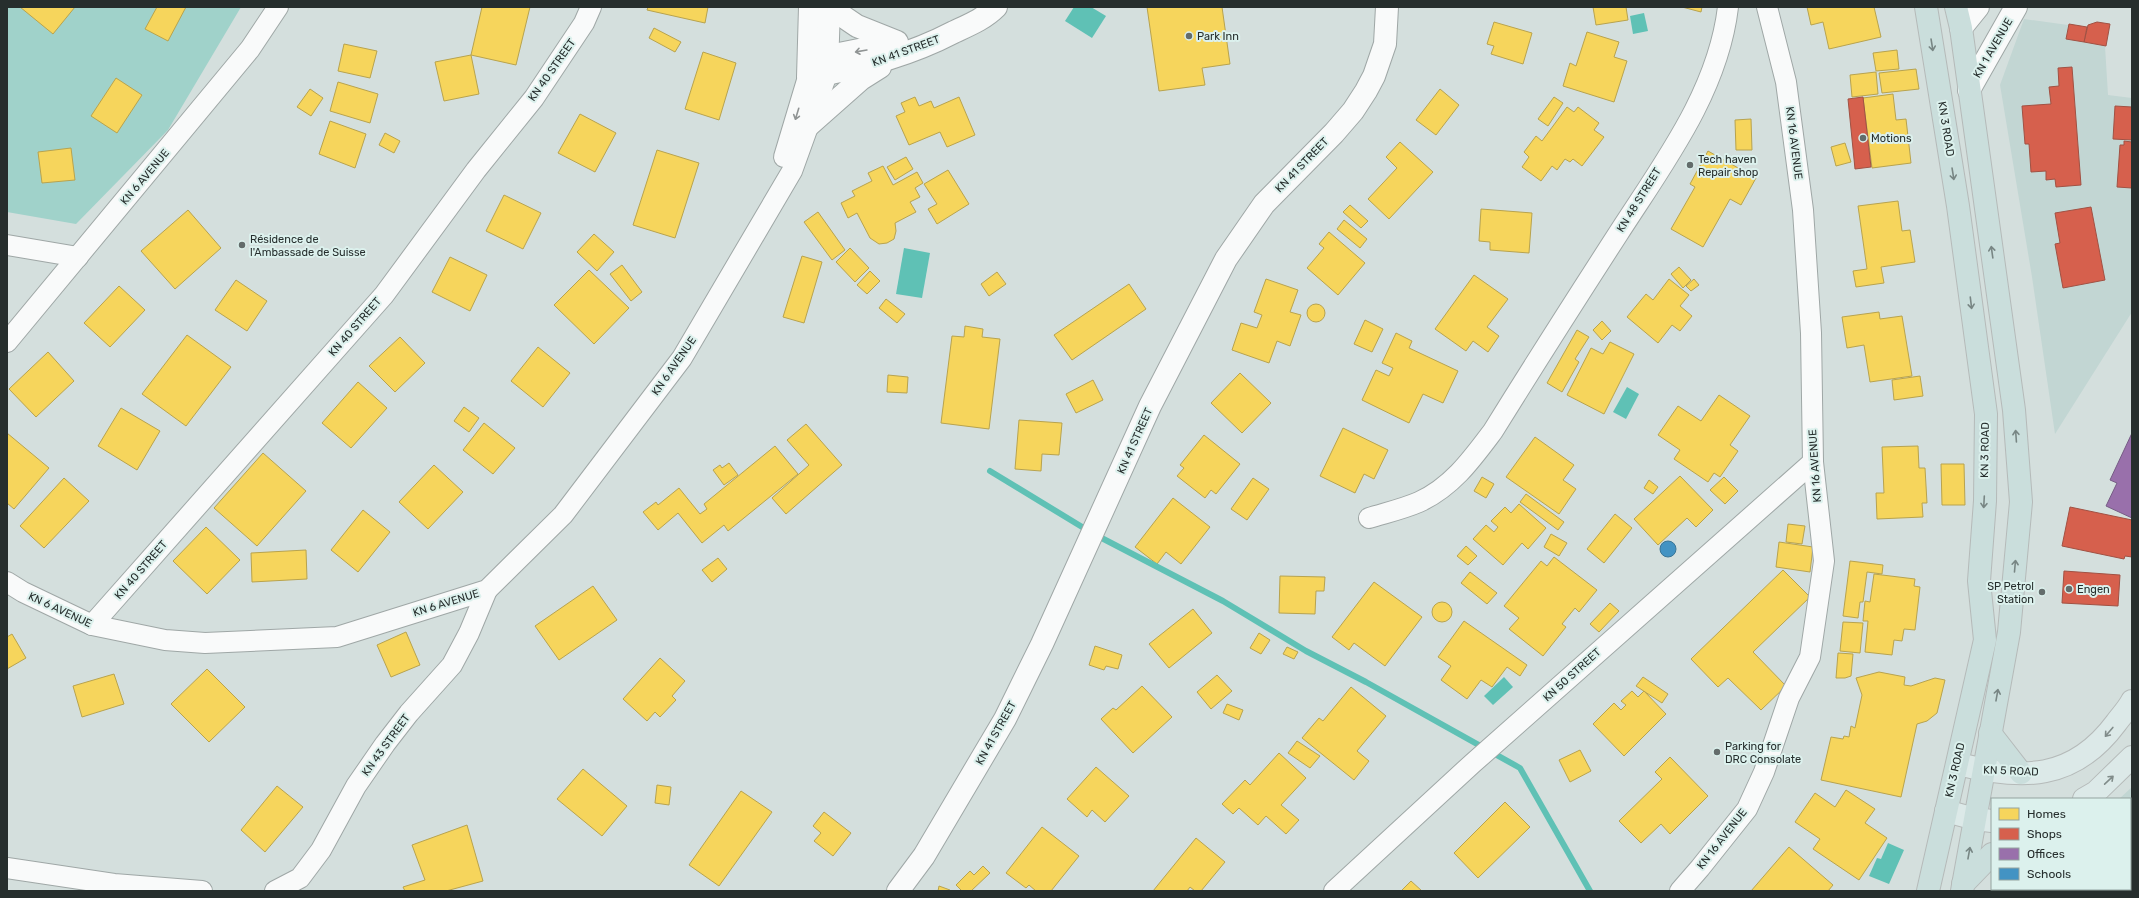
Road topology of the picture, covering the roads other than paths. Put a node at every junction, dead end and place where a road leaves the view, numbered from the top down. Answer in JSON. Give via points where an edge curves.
{"nodes":[{"id":1,"x":278,"y":7,"type":"edge"},
{"id":2,"x":591,"y":7,"type":"edge"},
{"id":3,"x":810,"y":7,"type":"edge"},
{"id":4,"x":829,"y":7,"type":"edge"},
{"id":5,"x":976,"y":7,"type":"edge"},
{"id":6,"x":996,"y":7,"type":"edge"},
{"id":7,"x":1387,"y":7,"type":"edge"},
{"id":8,"x":1728,"y":7,"type":"edge"},
{"id":9,"x":1767,"y":7,"type":"edge"},
{"id":10,"x":1926,"y":7,"type":"edge"},
{"id":11,"x":1956,"y":7,"type":"edge"},
{"id":12,"x":1978,"y":7,"type":"edge"},
{"id":13,"x":2016,"y":7,"type":"edge"},
{"id":14,"x":1961,"y":28,"type":"junction"},
{"id":15,"x":896,"y":50,"type":"junction"},
{"id":16,"x":818,"y":66,"type":"junction"},
{"id":17,"x":1969,"y":90,"type":"junction"},
{"id":18,"x":809,"y":125,"type":"junction"},
{"id":19,"x":774,"y":202,"type":"junction"},
{"id":20,"x":7,"y":245,"type":"edge"},
{"id":21,"x":78,"y":257,"type":"junction"},
{"id":22,"x":7,"y":342,"type":"edge"},
{"id":23,"x":1813,"y":462,"type":"junction"},
{"id":24,"x":1369,"y":518,"type":"dead end"},
{"id":25,"x":7,"y":582,"type":"edge"},
{"id":26,"x":487,"y":590,"type":"junction"},
{"id":27,"x":92,"y":625,"type":"junction"},
{"id":28,"x":2132,"y":701,"type":"edge"},
{"id":29,"x":1990,"y":733,"type":"junction"},
{"id":30,"x":2132,"y":757,"type":"edge"},
{"id":31,"x":1958,"y":764,"type":"junction"},
{"id":32,"x":1983,"y":770,"type":"junction"},
{"id":33,"x":2020,"y":773,"type":"junction"},
{"id":34,"x":2086,"y":798,"type":"edge"},
{"id":35,"x":1946,"y":811,"type":"junction"},
{"id":36,"x":1983,"y":820,"type":"edge"},
{"id":37,"x":1991,"y":855,"type":"edge"},
{"id":38,"x":7,"y":868,"type":"edge"},
{"id":39,"x":1963,"y":888,"type":"edge"},
{"id":40,"x":202,"y":891,"type":"edge"},
{"id":41,"x":275,"y":891,"type":"edge"},
{"id":42,"x":898,"y":891,"type":"edge"},
{"id":43,"x":1334,"y":891,"type":"edge"},
{"id":44,"x":1680,"y":891,"type":"edge"},
{"id":45,"x":1928,"y":891,"type":"edge"}],
"edges":[{"from":1,"to":21,"type":"street","name":"KN 6 AVENUE","via":[[250,49]]},
{"from":2,"to":27,"type":"street","name":"KN 40 STREET","via":[[584,23],[534,98],[507,130],[384,295]]},
{"from":3,"to":16,"type":"main road","name":"KN 6 AVENUE"},
{"from":4,"to":15,"type":"main road"},
{"from":4,"to":16,"type":"main road","name":"KN 6 AVENUE"},
{"from":5,"to":15,"type":"main road","name":"KN 41 STREET"},
{"from":6,"to":15,"type":"main road","name":"KN 41 STREET","via":[[987,16],[966,27]]},
{"from":7,"to":42,"type":"main road","name":"KN 41 STREET","via":[[1385,44],[1366,91],[1334,133],[1264,204],[1226,259],[1150,406],[1042,644],[1005,719],[924,856]]},
{"from":8,"to":24,"type":"street","name":"KN 48 STREET","via":[[1716,64],[1699,101],[1658,171],[1493,431],[1465,468],[1446,485],[1419,502]]},
{"from":9,"to":23,"type":"street","name":"KN 16 AVENUE","via":[[1786,82],[1803,210],[1810,332]]},
{"from":10,"to":31,"type":"highway","name":"KN 3 ROAD","one_way":true,"via":[[1958,206],[1986,414],[1985,501],[1979,581],[1985,640]]},
{"from":11,"to":14,"type":"highway"},
{"from":12,"to":14,"type":"main road"},
{"from":13,"to":17,"type":"main road","name":"KN 1 AVENUE"},
{"from":14,"to":17,"type":"highway"},
{"from":15,"to":16,"type":"main road","name":"KN 41 STREET","via":[[849,53]]},
{"from":15,"to":18,"type":"main road"},
{"from":16,"to":18,"type":"street","name":"KN 6 AVENUE"},
{"from":16,"to":19,"type":"street","name":"KN 6 AVENUE","one_way":true,"via":[[782,166]]},
{"from":29,"to":17,"type":"highway","one_way":true,"via":[[2008,632],[2021,502],[2014,410]]},
{"from":18,"to":19,"type":"street","name":"KN 6 AVENUE","via":[[792,171]]},
{"from":19,"to":26,"type":"street","name":"KN 6 AVENUE","via":[[682,358],[563,515]]},
{"from":20,"to":21,"type":"street"},
{"from":21,"to":22,"type":"street","name":"KN 6 AVENUE"},
{"from":23,"to":43,"type":"street","name":"KN 50 STREET","via":[[1467,768]]},
{"from":23,"to":44,"type":"street","name":"KN 16 AVENUE","via":[[1824,561],[1810,657],[1789,698],[1764,772],[1746,809]]},
{"from":25,"to":27,"type":"street","name":"KN 6 AVENUE"},
{"from":26,"to":27,"type":"street","name":"KN 6 AVENUE","via":[[337,637],[205,643],[165,640]]},
{"from":26,"to":41,"type":"street","name":"KN 43 STREET","via":[[452,665],[408,713],[385,744],[356,786],[321,850],[300,878]]},
{"from":28,"to":33,"type":"main road","name":"KN 5 ROAD","one_way":true,"via":[[2108,734],[2091,750],[2070,764],[2047,772]]},
{"from":29,"to":32,"type":"highway"},
{"from":29,"to":33,"type":"highway"},
{"from":34,"to":30,"type":"main road","one_way":true,"via":[[2096,792]]},
{"from":31,"to":32,"type":"main road","name":"KN 5 ROAD"},
{"from":31,"to":35,"type":"highway","name":"KN 3 ROAD"},
{"from":32,"to":33,"type":"main road","name":"KN 5 ROAD"},
{"from":32,"to":36,"type":"highway"},
{"from":35,"to":36,"type":"main road"},
{"from":35,"to":45,"type":"highway","name":"KN 3 ROAD"},
{"from":39,"to":36,"type":"highway","one_way":true},
{"from":37,"to":39,"type":"highway"},
{"from":38,"to":40,"type":"street","via":[[114,884]]}]}
